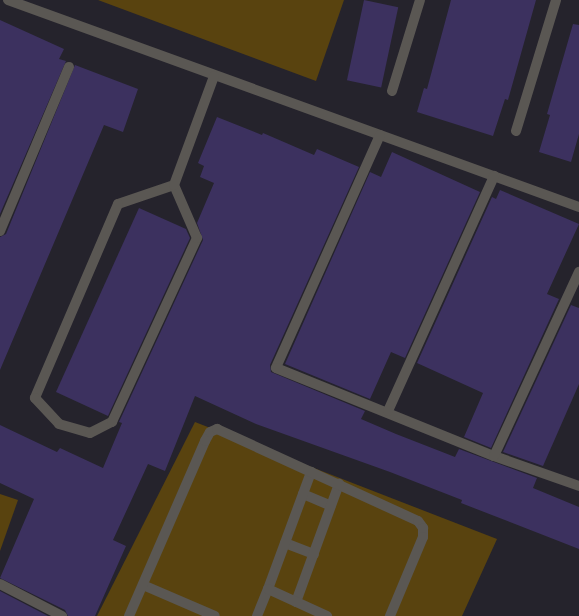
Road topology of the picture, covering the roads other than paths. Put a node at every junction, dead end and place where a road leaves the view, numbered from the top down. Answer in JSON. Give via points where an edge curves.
{"nodes":[{"id":1,"x":8,"y":0,"type":"edge"},
{"id":2,"x":420,"y":0,"type":"edge"},
{"id":3,"x":556,"y":0,"type":"edge"},
{"id":4,"x":69,"y":67,"type":"dead end"},
{"id":5,"x":214,"y":76,"type":"junction"},
{"id":6,"x":392,"y":91,"type":"dead end"},
{"id":7,"x":516,"y":131,"type":"dead end"},
{"id":8,"x":380,"y":135,"type":"junction"},
{"id":9,"x":494,"y":176,"type":"junction"},
{"id":10,"x":174,"y":185,"type":"junction"},
{"id":11,"x":579,"y":207,"type":"edge"},
{"id":12,"x":0,"y":231,"type":"edge"},
{"id":13,"x":579,"y":272,"type":"edge"},
{"id":14,"x":388,"y":412,"type":"junction"},
{"id":15,"x":494,"y":456,"type":"junction"},
{"id":16,"x":311,"y":472,"type":"junction"},
{"id":17,"x":339,"y":484,"type":"junction"},
{"id":18,"x":579,"y":486,"type":"edge"},
{"id":19,"x":302,"y":494,"type":"junction"},
{"id":20,"x":331,"y":506,"type":"junction"},
{"id":21,"x":285,"y":543,"type":"junction"},
{"id":22,"x":314,"y":554,"type":"junction"},
{"id":23,"x":0,"y":584,"type":"edge"},
{"id":24,"x":142,"y":585,"type":"junction"},
{"id":25,"x":268,"y":589,"type":"junction"},
{"id":26,"x":296,"y":602,"type":"junction"},
{"id":27,"x":62,"y":616,"type":"edge"},
{"id":28,"x":129,"y":616,"type":"edge"},
{"id":29,"x":216,"y":616,"type":"edge"},
{"id":30,"x":257,"y":616,"type":"edge"},
{"id":31,"x":327,"y":616,"type":"edge"},
{"id":32,"x":390,"y":616,"type":"edge"}],
"edges":[{"from":1,"to":5,"type":"street"},
{"from":2,"to":6,"type":"street"},
{"from":3,"to":7,"type":"street"},
{"from":4,"to":12,"type":"street"},
{"from":5,"to":8,"type":"street"},
{"from":5,"to":10,"type":"street"},
{"from":8,"to":9,"type":"street"},
{"from":8,"to":14,"type":"street","via":[[276,368]]},
{"from":9,"to":11,"type":"street"},
{"from":9,"to":14,"type":"street"},
{"from":10,"to":10,"type":"street","via":[[197,238],[112,422],[90,434],[59,424],[35,398],[118,204]]},
{"from":13,"to":15,"type":"street"},
{"from":14,"to":15,"type":"street"},
{"from":15,"to":18,"type":"street"},
{"from":16,"to":17,"type":"street"},
{"from":16,"to":19,"type":"street"},
{"from":16,"to":24,"type":"street","via":[[226,432],[217,429],[210,432]]},
{"from":17,"to":20,"type":"street"},
{"from":17,"to":32,"type":"street","via":[[418,521],[423,528],[423,537]]},
{"from":19,"to":20,"type":"street"},
{"from":19,"to":21,"type":"street"},
{"from":20,"to":22,"type":"street"},
{"from":21,"to":22,"type":"street"},
{"from":21,"to":25,"type":"street"},
{"from":22,"to":26,"type":"street"},
{"from":23,"to":27,"type":"street"},
{"from":24,"to":28,"type":"street"},
{"from":24,"to":29,"type":"street"},
{"from":25,"to":26,"type":"street"},
{"from":25,"to":30,"type":"street"},
{"from":26,"to":31,"type":"street"}]}
